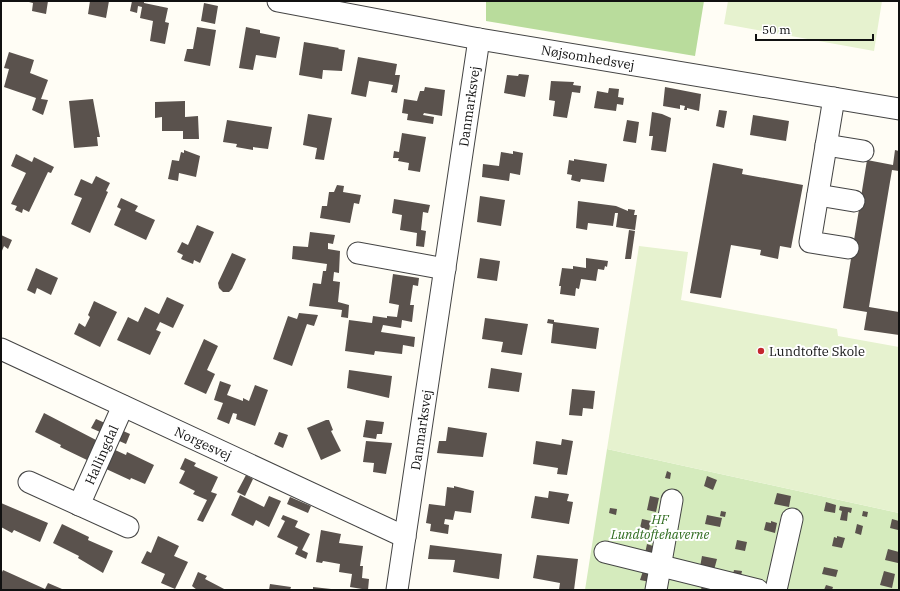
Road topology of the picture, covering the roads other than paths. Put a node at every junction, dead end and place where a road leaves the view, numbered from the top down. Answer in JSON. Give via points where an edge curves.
{"nodes":[{"id":1,"x":278,"y":1,"type":"edge"},
{"id":2,"x":479,"y":39,"type":"junction"},
{"id":3,"x":834,"y":98,"type":"junction"},
{"id":4,"x":899,"y":109,"type":"edge"},
{"id":5,"x":826,"y":144,"type":"junction"},
{"id":6,"x":863,"y":151,"type":"dead end"},
{"id":7,"x":818,"y":195,"type":"junction"},
{"id":8,"x":854,"y":201,"type":"dead end"},
{"id":9,"x":848,"y":248,"type":"dead end"},
{"id":10,"x":358,"y":254,"type":"dead end"},
{"id":11,"x":445,"y":269,"type":"junction"},
{"id":12,"x":1,"y":349,"type":"edge"},
{"id":13,"x":123,"y":406,"type":"junction"},
{"id":14,"x":29,"y":482,"type":"dead end"},
{"id":15,"x":672,"y":500,"type":"dead end"},
{"id":16,"x":79,"y":505,"type":"junction"},
{"id":17,"x":792,"y":520,"type":"dead end"},
{"id":18,"x":128,"y":527,"type":"dead end"},
{"id":19,"x":405,"y":537,"type":"junction"},
{"id":20,"x":605,"y":552,"type":"dead end"},
{"id":21,"x":660,"y":566,"type":"junction"},
{"id":22,"x":397,"y":590,"type":"edge"},
{"id":23,"x":656,"y":590,"type":"edge"},
{"id":24,"x":758,"y":590,"type":"edge"},
{"id":25,"x":776,"y":590,"type":"edge"}],
"edges":[{"from":1,"to":2,"type":"street","name":"Nøjsomhedsvej"},
{"from":2,"to":3,"type":"street","name":"Nøjsomhedsvej"},
{"from":2,"to":11,"type":"street","name":"Danmarksvej"},
{"from":3,"to":4,"type":"street","name":"Nøjsomhedsvej"},
{"from":3,"to":5,"type":"street"},
{"from":5,"to":6,"type":"street"},
{"from":5,"to":7,"type":"street"},
{"from":7,"to":8,"type":"street"},
{"from":7,"to":9,"type":"street","via":[[810,242]]},
{"from":10,"to":11,"type":"street"},
{"from":11,"to":19,"type":"street","name":"Danmarksvej"},
{"from":12,"to":13,"type":"street","name":"Norgesvej"},
{"from":13,"to":16,"type":"street","name":"Hallingdal"},
{"from":13,"to":19,"type":"street","name":"Norgesvej"},
{"from":14,"to":16,"type":"street"},
{"from":15,"to":21,"type":"street"},
{"from":16,"to":18,"type":"street"},
{"from":17,"to":25,"type":"street"},
{"from":19,"to":22,"type":"street","name":"Danmarksvej"},
{"from":20,"to":21,"type":"street"},
{"from":21,"to":23,"type":"street"},
{"from":21,"to":24,"type":"street"}]}
